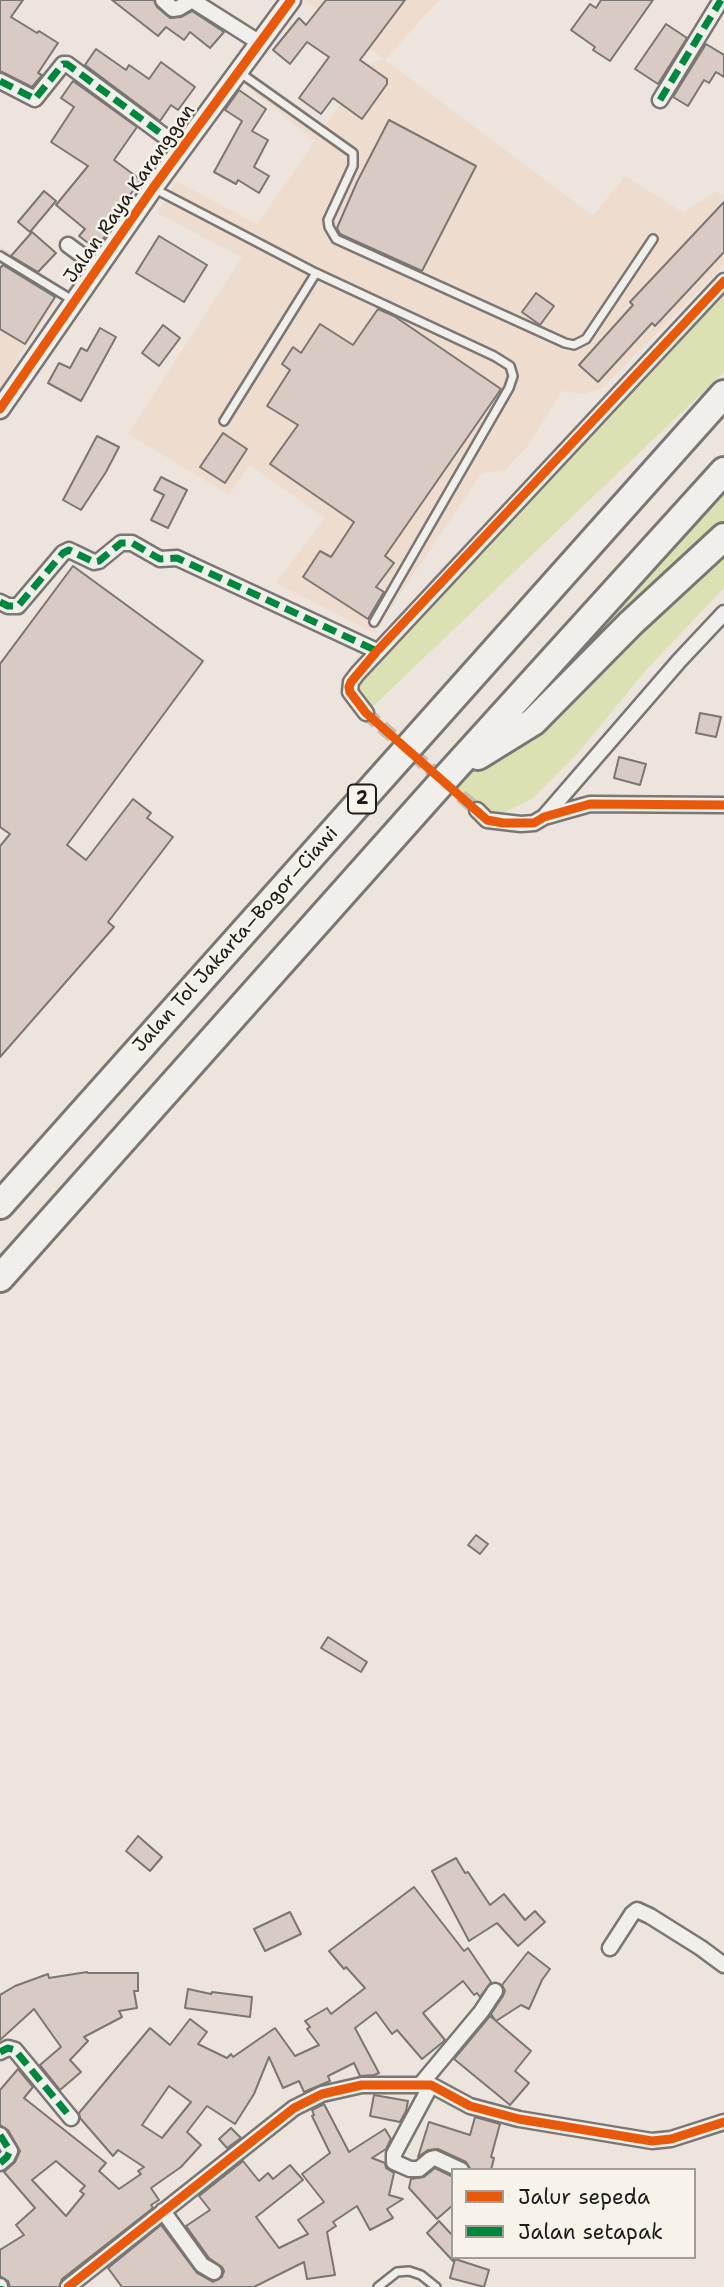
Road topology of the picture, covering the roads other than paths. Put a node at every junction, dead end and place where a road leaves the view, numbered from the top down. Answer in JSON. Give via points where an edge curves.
{"nodes":[{"id":1,"x":163,"y":0,"type":"edge"},
{"id":2,"x":291,"y":0,"type":"edge"},
{"id":3,"x":721,"y":0,"type":"edge"},
{"id":4,"x":260,"y":43,"type":"junction"},
{"id":5,"x":239,"y":72,"type":"junction"},
{"id":6,"x":0,"y":81,"type":"edge"},
{"id":7,"x":660,"y":100,"type":"dead end"},
{"id":8,"x":182,"y":149,"type":"junction"},
{"id":9,"x":153,"y":188,"type":"junction"},
{"id":10,"x":653,"y":239,"type":"dead end"},
{"id":11,"x":68,"y":245,"type":"dead end"},
{"id":12,"x":0,"y":256,"type":"edge"},
{"id":13,"x":99,"y":268,"type":"junction"},
{"id":14,"x":316,"y":273,"type":"junction"},
{"id":15,"x":724,"y":281,"type":"edge"},
{"id":16,"x":75,"y":301,"type":"junction"},
{"id":17,"x":724,"y":394,"type":"edge"},
{"id":18,"x":0,"y":409,"type":"edge"},
{"id":19,"x":224,"y":421,"type":"dead end"},
{"id":20,"x":724,"y":471,"type":"edge"},
{"id":21,"x":724,"y":537,"type":"edge"},
{"id":22,"x":0,"y":602,"type":"edge"},
{"id":23,"x":724,"y":612,"type":"edge"},
{"id":24,"x":374,"y":622,"type":"dead end"},
{"id":25,"x":377,"y":651,"type":"junction"},
{"id":26,"x":366,"y":713,"type":"tunnel mouth"},
{"id":27,"x":450,"y":774,"type":"junction"},
{"id":28,"x":724,"y":805,"type":"edge"},
{"id":29,"x":477,"y":810,"type":"tunnel mouth"},
{"id":30,"x":544,"y":817,"type":"junction"},
{"id":31,"x":0,"y":1205,"type":"edge"},
{"id":32,"x":0,"y":1278,"type":"edge"},
{"id":33,"x":610,"y":1948,"type":"dead end"},
{"id":34,"x":724,"y":1965,"type":"edge"},
{"id":35,"x":495,"y":1991,"type":"dead end"},
{"id":36,"x":0,"y":2052,"type":"edge"},
{"id":37,"x":426,"y":2085,"type":"junction"},
{"id":38,"x":71,"y":2118,"type":"dead end"},
{"id":39,"x":724,"y":2122,"type":"edge"},
{"id":40,"x":0,"y":2136,"type":"edge"},
{"id":41,"x":0,"y":2163,"type":"edge"},
{"id":42,"x":457,"y":2168,"type":"edge"},
{"id":43,"x":163,"y":2211,"type":"junction"},
{"id":44,"x":214,"y":2272,"type":"dead end"},
{"id":45,"x":68,"y":2287,"type":"edge"},
{"id":46,"x":378,"y":2287,"type":"edge"},
{"id":47,"x":436,"y":2287,"type":"edge"}],
"edges":[{"from":1,"to":4,"type":"street","via":[[173,9],[192,1]]},
{"from":2,"to":4,"type":"street","name":"Jalan Raya Karanggan"},
{"from":3,"to":7,"type":"street"},
{"from":4,"to":5,"type":"street","name":"Jalan Raya Karanggan"},
{"from":5,"to":8,"type":"street","name":"Jalan Raya Karanggan"},
{"from":5,"to":10,"type":"lane","via":[[352,153],[353,166],[328,219],[336,239],[565,343],[574,345],[586,338]]},
{"from":6,"to":8,"type":"street","via":[[35,99],[66,64]]},
{"from":8,"to":9,"type":"street","name":"Jalan Raya Karanggan"},
{"from":9,"to":13,"type":"street","name":"Jalan Raya Karanggan"},
{"from":9,"to":14,"type":"lane"},
{"from":11,"to":13,"type":"street"},
{"from":12,"to":16,"type":"lane"},
{"from":13,"to":16,"type":"street","name":"Jalan Raya Karanggan"},
{"from":14,"to":19,"type":"lane"},
{"from":14,"to":24,"type":"lane","via":[[494,356],[510,366],[513,376]]},
{"from":15,"to":25,"type":"street"},
{"from":16,"to":18,"type":"street","name":"Jalan Raya Karanggan"},
{"from":17,"to":31,"type":"highway","name":"Jalan Tol Jakarta–Bogor–Ciawi","number":"2"},
{"from":20,"to":27,"type":"highway","number":"2"},
{"from":21,"to":27,"type":"highway","via":[[533,722]]},
{"from":22,"to":25,"type":"street","via":[[18,606],[69,550],[94,562],[121,543],[132,543],[160,559],[177,558]]},
{"from":23,"to":30,"type":"street"},
{"from":25,"to":26,"type":"street","via":[[349,687]]},
{"from":27,"to":32,"type":"highway","number":"2"},
{"from":28,"to":30,"type":"street","via":[[590,804]]},
{"from":29,"to":30,"type":"street","via":[[487,820],[503,823],[534,823]]},
{"from":33,"to":34,"type":"street","via":[[637,1910]]},
{"from":35,"to":37,"type":"street"},
{"from":36,"to":38,"type":"street","via":[[15,2050]]},
{"from":37,"to":39,"type":"street","via":[[470,2106],[519,2119],[652,2141]]},
{"from":37,"to":42,"type":"street","via":[[394,2162],[419,2169],[435,2158]]},
{"from":37,"to":43,"type":"street","via":[[362,2085],[322,2094],[295,2108]]},
{"from":40,"to":41,"type":"street","via":[[10,2151]]},
{"from":43,"to":44,"type":"street","via":[[202,2264]]},
{"from":43,"to":45,"type":"street"},
{"from":46,"to":47,"type":"lane","via":[[397,2272],[409,2271]]}]}
